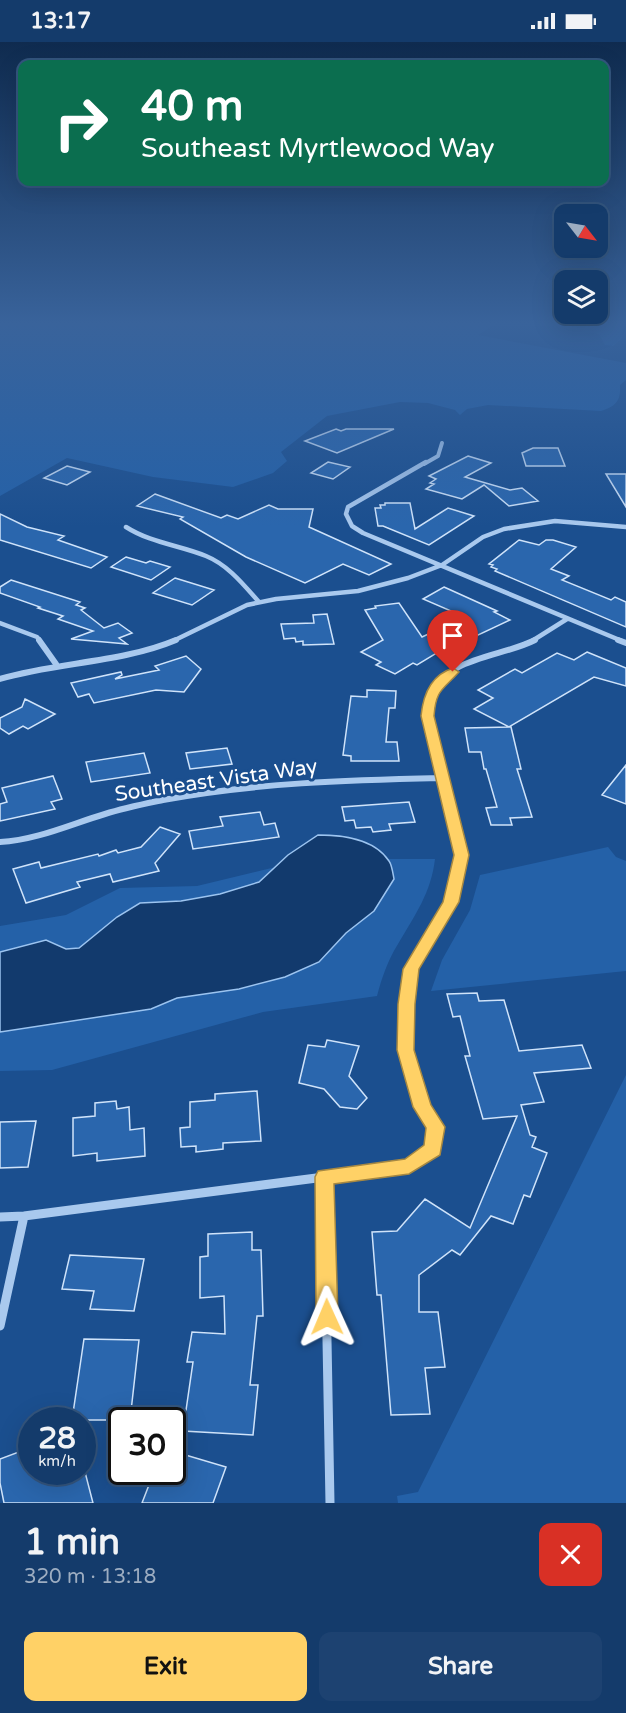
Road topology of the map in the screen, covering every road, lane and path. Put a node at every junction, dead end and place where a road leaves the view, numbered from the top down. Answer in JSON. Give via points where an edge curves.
{"nodes":[{"id":1,"x":442,"y":443,"type":"dead end"},
{"id":2,"x":126,"y":527,"type":"dead end"},
{"id":3,"x":626,"y":527,"type":"edge"},
{"id":4,"x":440,"y":566,"type":"junction"},
{"id":5,"x":259,"y":602,"type":"junction"},
{"id":6,"x":567,"y":619,"type":"junction"},
{"id":7,"x":0,"y":623,"type":"edge"},
{"id":8,"x":626,"y":643,"type":"edge"},
{"id":9,"x":56,"y":664,"type":"junction"},
{"id":10,"x":0,"y":679,"type":"edge"},
{"id":11,"x":441,"y":778,"type":"junction"},
{"id":12,"x":0,"y":842,"type":"edge"},
{"id":13,"x":324,"y":1177,"type":"junction"},
{"id":14,"x":0,"y":1216,"type":"edge"},
{"id":15,"x":24,"y":1216,"type":"junction"},
{"id":16,"x":0,"y":1326,"type":"edge"},
{"id":17,"x":330,"y":1503,"type":"edge"}],
"edges":[{"from":1,"to":4,"type":"street","via":[[438,456],[357,500],[345,514],[352,526],[363,533]]},
{"from":2,"to":5,"type":"street","via":[[141,538],[207,557],[234,574]]},
{"from":3,"to":4,"type":"street","via":[[552,521],[524,523],[493,533]]},
{"from":4,"to":5,"type":"street","via":[[350,593]]},
{"from":4,"to":6,"type":"street"},
{"from":5,"to":9,"type":"street","via":[[227,611],[171,642],[139,652]]},
{"from":6,"to":8,"type":"street"},
{"from":6,"to":11,"type":"street","via":[[527,644],[471,662],[437,685],[429,698],[428,716]]},
{"from":7,"to":9,"type":"street","via":[[37,637]]},
{"from":9,"to":10,"type":"street"},
{"from":11,"to":12,"type":"street","name":"Southeast Vista Way","via":[[312,781],[164,800],[107,813],[59,830]]},
{"from":11,"to":13,"type":"street","via":[[462,855],[451,902],[411,969],[406,1004],[406,1050],[422,1107],[436,1127],[434,1149],[409,1166]]},
{"from":13,"to":15,"type":"street"},
{"from":13,"to":17,"type":"street"},
{"from":14,"to":15,"type":"street"},
{"from":15,"to":16,"type":"street"}]}
